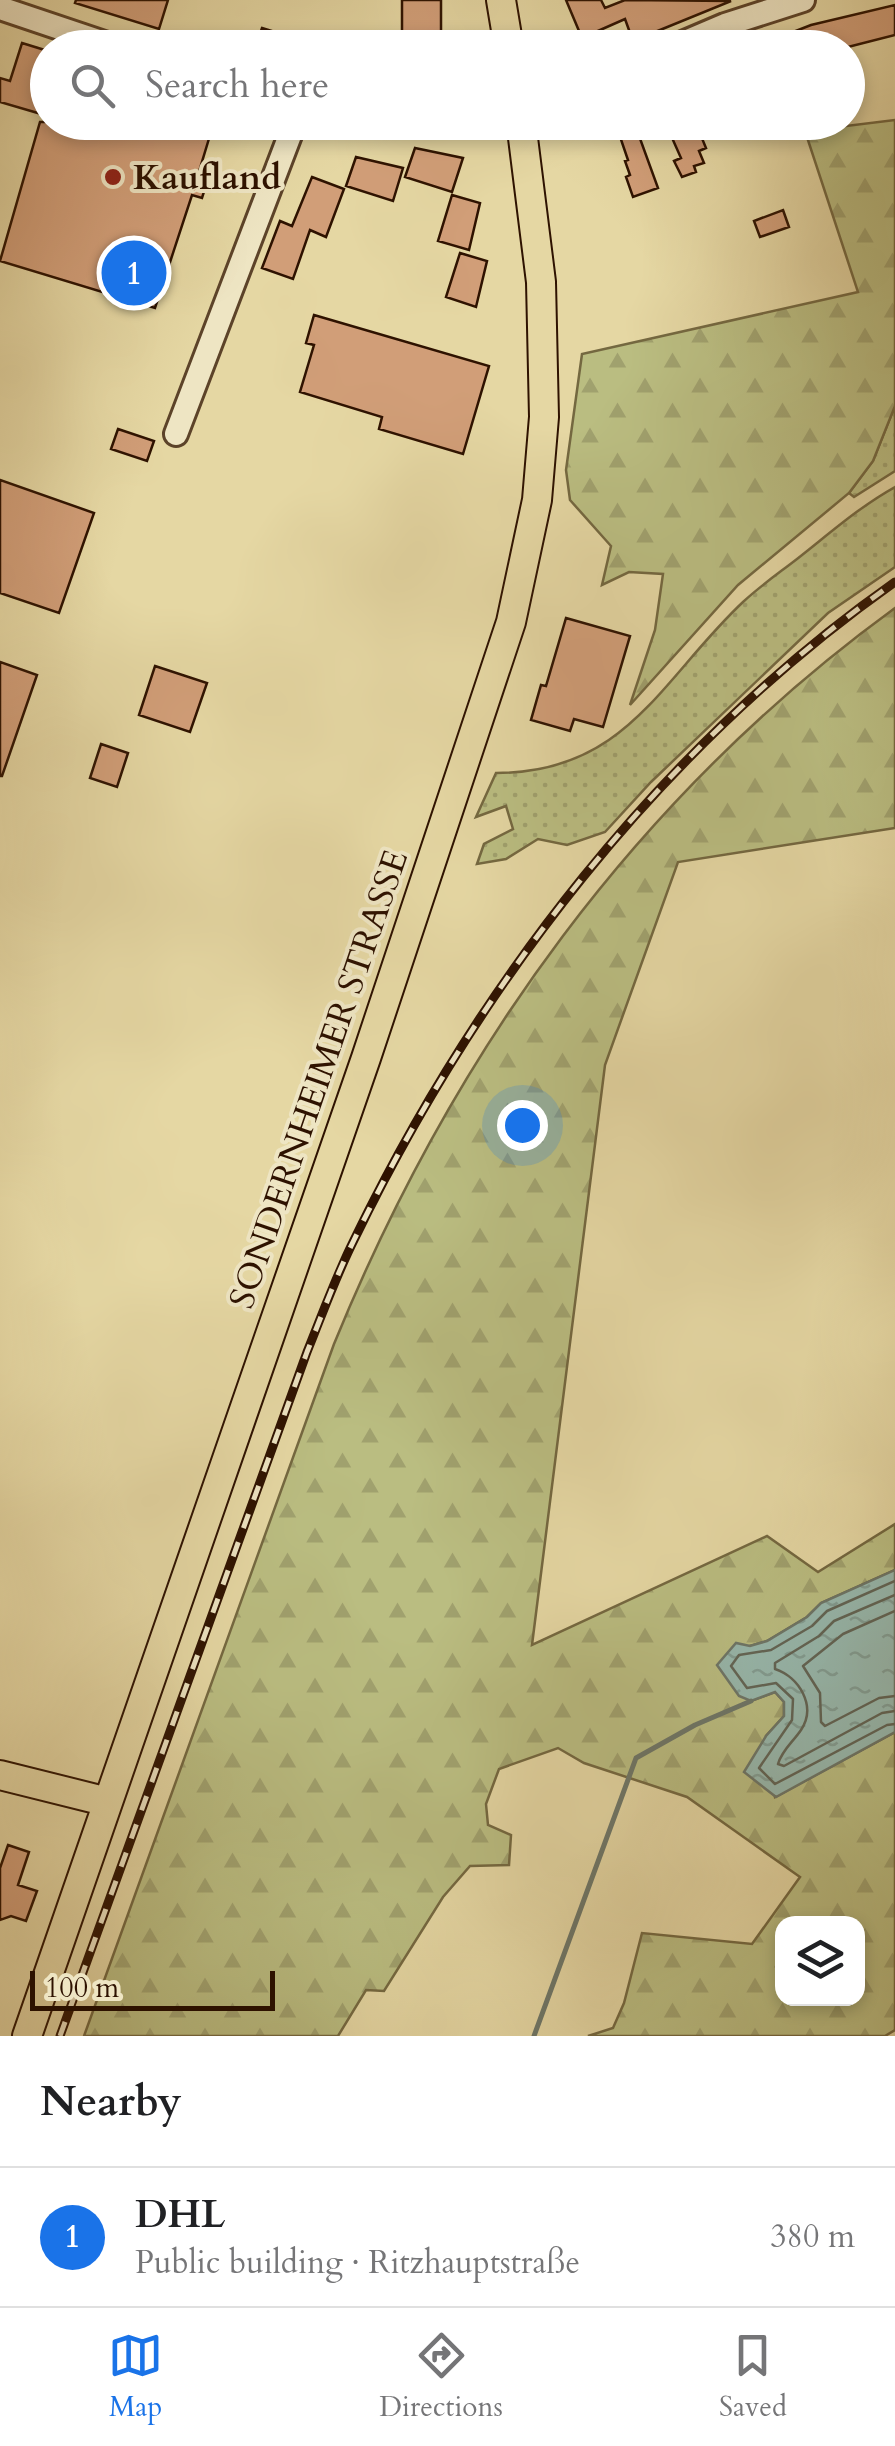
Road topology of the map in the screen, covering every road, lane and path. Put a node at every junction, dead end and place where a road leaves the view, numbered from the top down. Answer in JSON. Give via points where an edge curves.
{"nodes":[{"id":1,"x":502,"y":0,"type":"edge"},
{"id":2,"x":804,"y":0,"type":"edge"},
{"id":3,"x":779,"y":3,"type":"edge"},
{"id":4,"x":4,"y":10,"type":"edge"},
{"id":5,"x":65,"y":30,"type":"edge"},
{"id":6,"x":506,"y":30,"type":"edge"},
{"id":7,"x":714,"y":30,"type":"edge"},
{"id":8,"x":289,"y":140,"type":"edge"},
{"id":9,"x":523,"y":140,"type":"edge"},
{"id":10,"x":176,"y":434,"type":"dead end"},
{"id":11,"x":0,"y":1776,"type":"edge"},
{"id":12,"x":108,"y":1802,"type":"junction"},
{"id":13,"x":28,"y":2036,"type":"edge"}],
"edges":[{"from":1,"to":6,"type":"main road"},
{"from":2,"to":3,"type":"street"},
{"from":3,"to":7,"type":"street"},
{"from":4,"to":5,"type":"street"},
{"from":8,"to":10,"type":"street"},
{"from":9,"to":12,"type":"main road","name":"SONDERNHEIMER STRASSE","via":[[541,282],[544,416],[512,622]]},
{"from":11,"to":12,"type":"main road"},
{"from":12,"to":13,"type":"main road","name":"SONDERNHEIMER STRASSE"}]}
